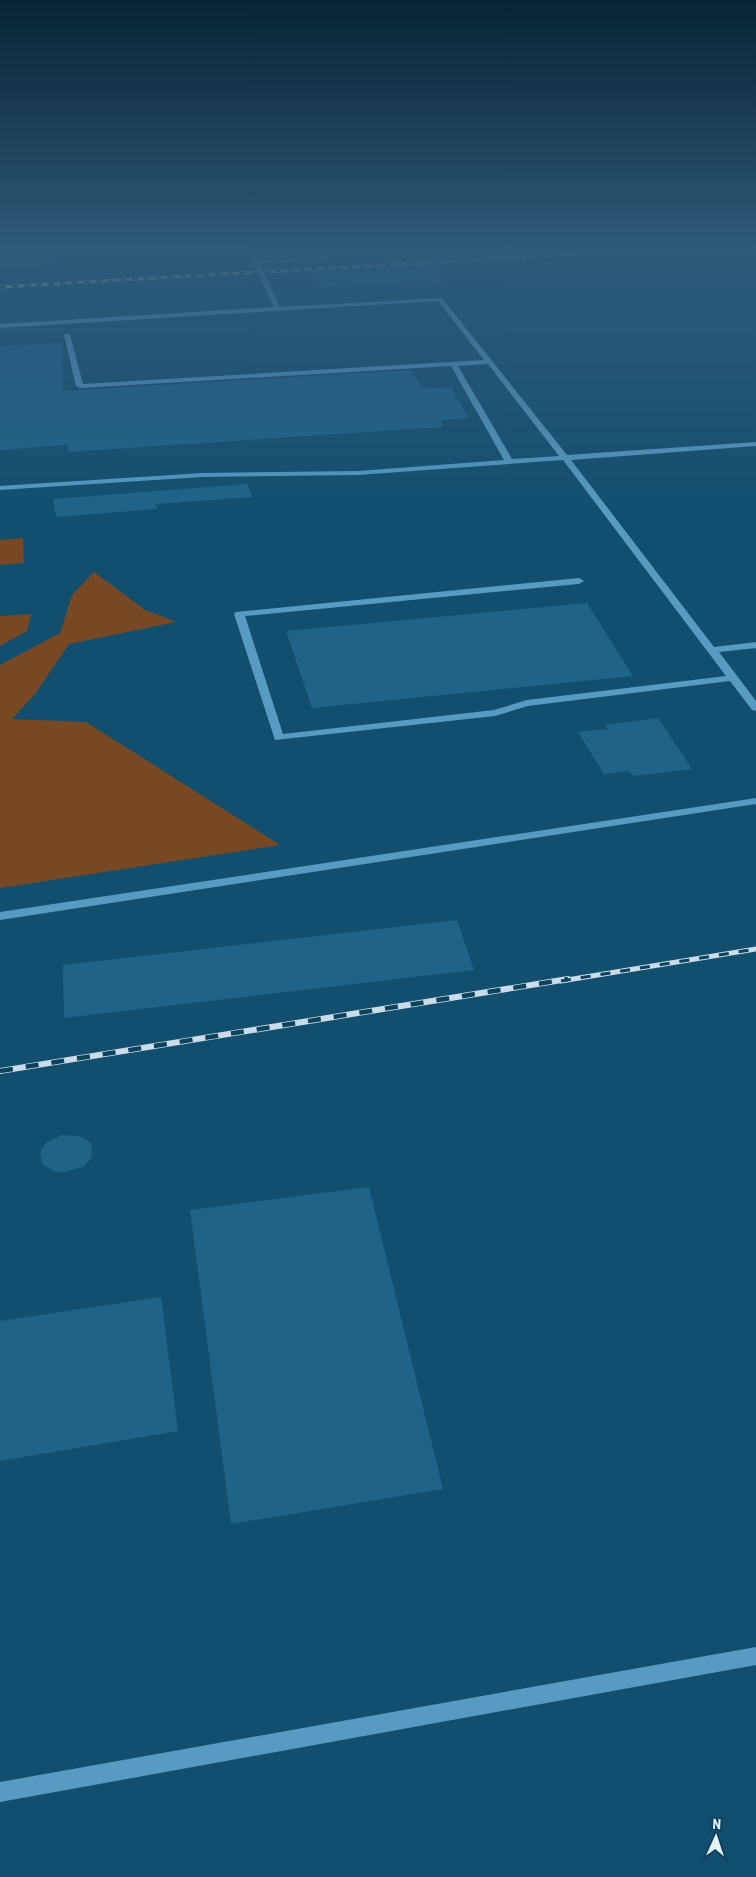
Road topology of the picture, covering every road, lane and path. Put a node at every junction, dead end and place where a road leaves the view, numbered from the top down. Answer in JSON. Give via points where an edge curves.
{"nodes":[{"id":1,"x":67,"y":335,"type":"dead end"},
{"id":2,"x":468,"y":336,"type":"edge"},
{"id":3,"x":489,"y":362,"type":"junction"},
{"id":4,"x":452,"y":364,"type":"junction"},
{"id":5,"x":756,"y":444,"type":"edge"},
{"id":6,"x":566,"y":459,"type":"junction"},
{"id":7,"x":510,"y":463,"type":"junction"},
{"id":8,"x":0,"y":488,"type":"edge"},
{"id":9,"x":579,"y":581,"type":"dead end"},
{"id":10,"x":756,"y":645,"type":"edge"},
{"id":11,"x":712,"y":650,"type":"junction"},
{"id":12,"x":733,"y":678,"type":"junction"},
{"id":13,"x":756,"y":708,"type":"edge"},
{"id":14,"x":756,"y":801,"type":"edge"},
{"id":15,"x":0,"y":916,"type":"edge"},
{"id":16,"x":756,"y":1656,"type":"edge"},
{"id":17,"x":0,"y":1792,"type":"edge"}],
"edges":[{"from":1,"to":4,"type":"lane","via":[[80,386]]},
{"from":2,"to":3,"type":"lane"},
{"from":3,"to":4,"type":"lane"},
{"from":3,"to":6,"type":"lane"},
{"from":4,"to":7,"type":"lane"},
{"from":5,"to":6,"type":"lane"},
{"from":6,"to":7,"type":"lane"},
{"from":6,"to":11,"type":"lane"},
{"from":7,"to":8,"type":"lane","via":[[358,473],[202,475]]},
{"from":9,"to":12,"type":"lane","via":[[239,614],[279,738],[495,713],[527,702]]},
{"from":10,"to":11,"type":"lane"},
{"from":11,"to":12,"type":"lane"},
{"from":12,"to":13,"type":"lane"},
{"from":14,"to":15,"type":"lane"},
{"from":16,"to":17,"type":"lane"}]}
